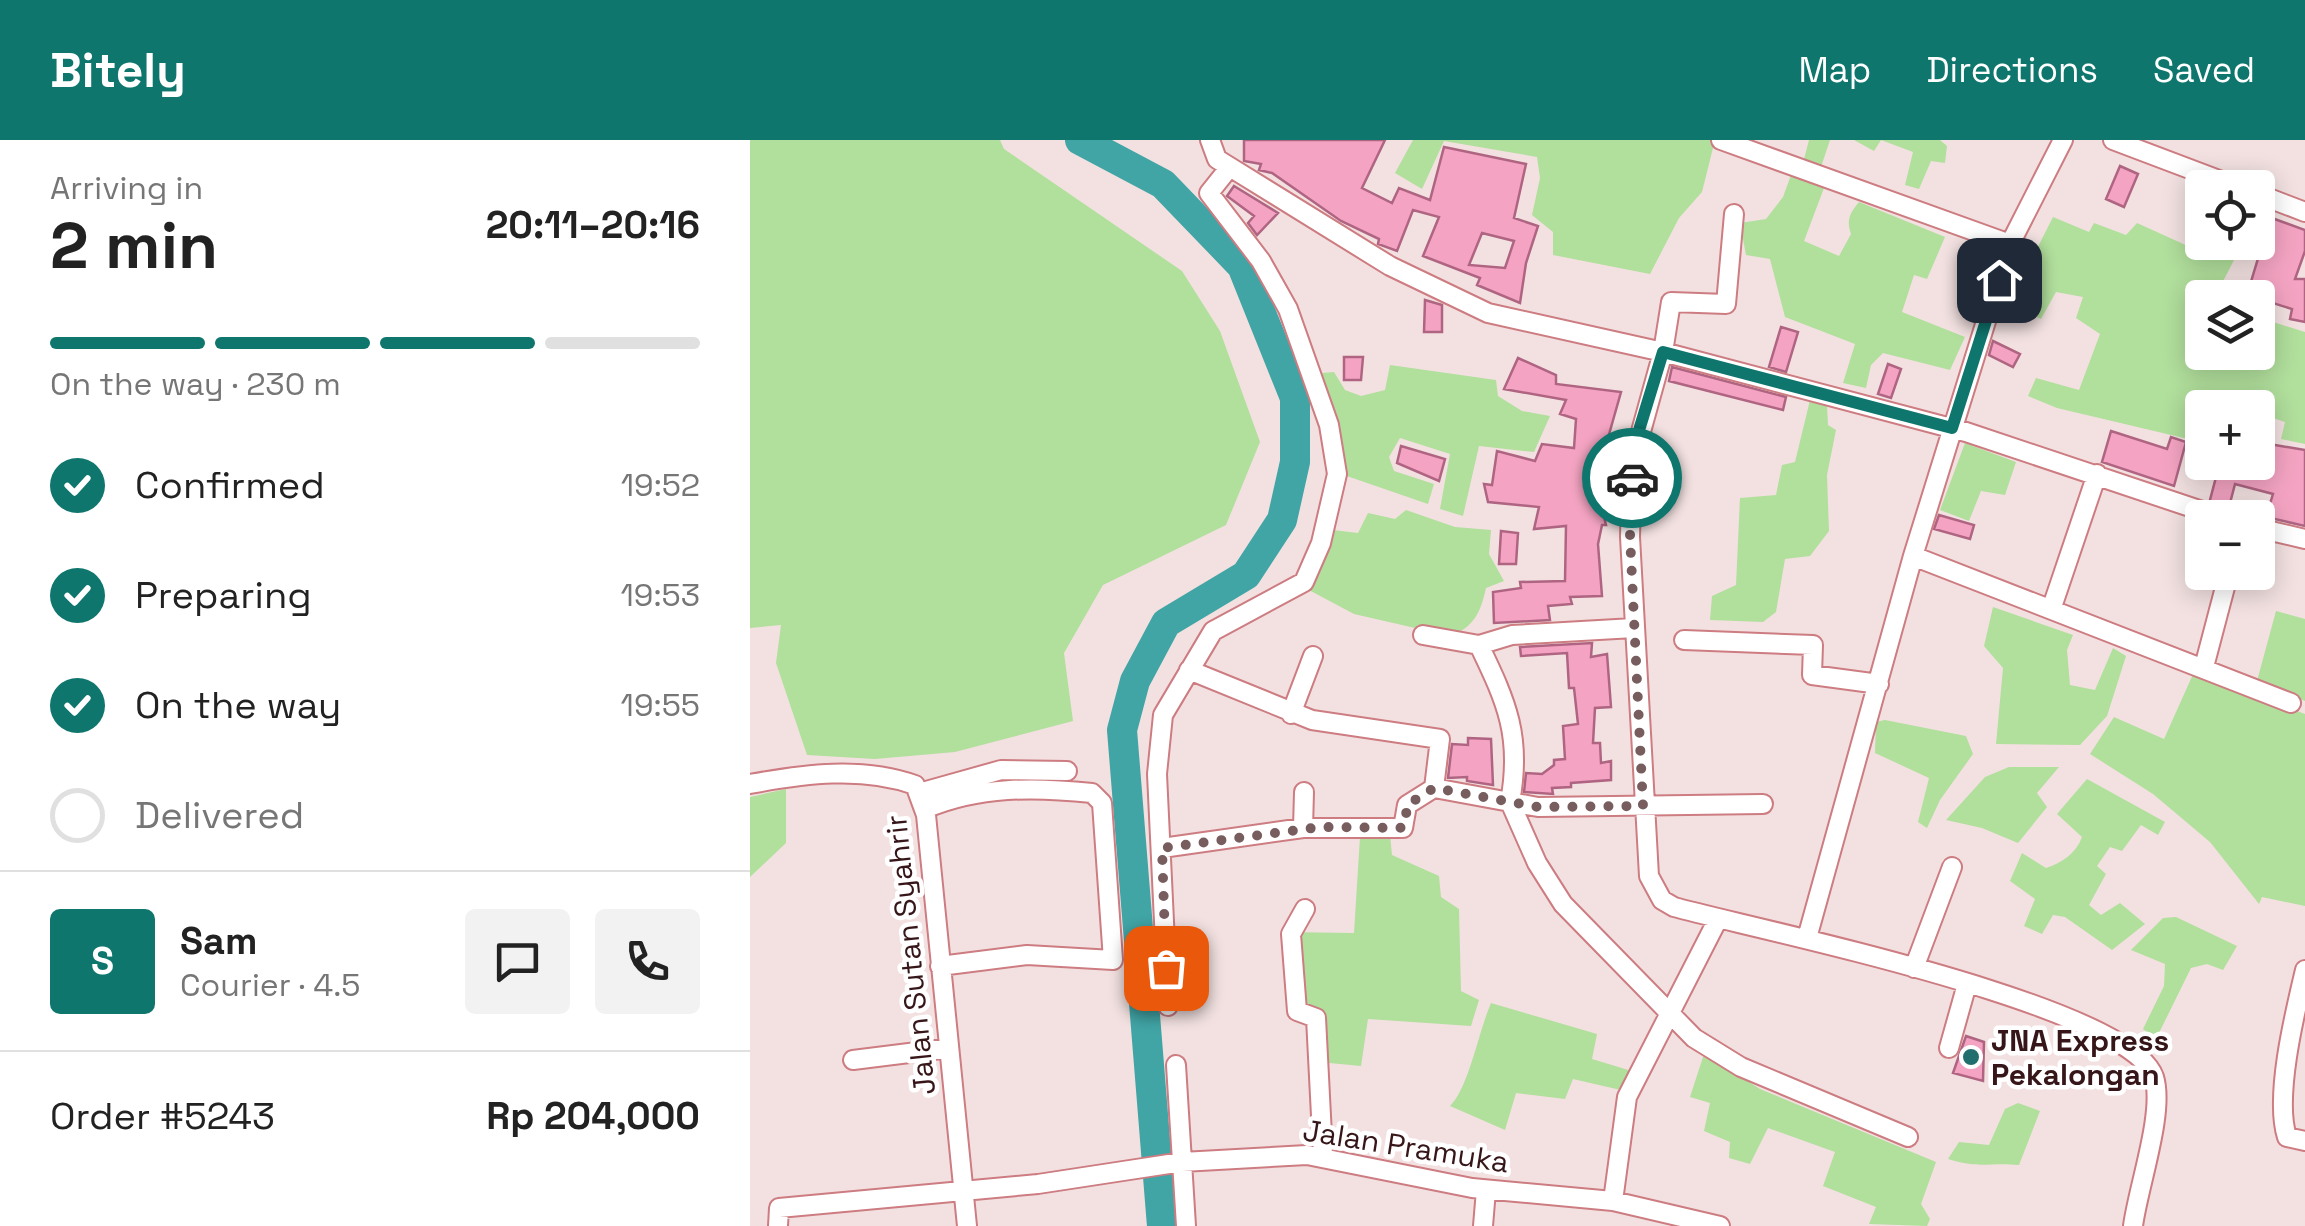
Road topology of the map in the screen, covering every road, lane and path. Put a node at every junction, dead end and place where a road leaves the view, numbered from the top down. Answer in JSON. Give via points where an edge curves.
{"nodes":[{"id":1,"x":1210,"y":140,"type":"edge"},
{"id":2,"x":1722,"y":140,"type":"edge"},
{"id":3,"x":2063,"y":140,"type":"edge"},
{"id":4,"x":2113,"y":140,"type":"edge"},
{"id":5,"x":1229,"y":168,"type":"junction"},
{"id":6,"x":2192,"y":170,"type":"edge"},
{"id":7,"x":2275,"y":201,"type":"edge"},
{"id":8,"x":2305,"y":212,"type":"edge"},
{"id":9,"x":1734,"y":214,"type":"dead end"},
{"id":10,"x":2010,"y":244,"type":"junction"},
{"id":11,"x":1663,"y":352,"type":"junction"},
{"id":12,"x":1958,"y":430,"type":"junction"},
{"id":13,"x":2097,"y":474,"type":"junction"},
{"id":14,"x":2185,"y":505,"type":"edge"},
{"id":15,"x":2275,"y":532,"type":"edge"},
{"id":16,"x":2305,"y":538,"type":"edge"},
{"id":17,"x":1912,"y":556,"type":"junction"},
{"id":18,"x":2224,"y":590,"type":"edge"},
{"id":19,"x":2052,"y":607,"type":"junction"},
{"id":20,"x":1634,"y":628,"type":"junction"},
{"id":21,"x":1423,"y":635,"type":"dead end"},
{"id":22,"x":1684,"y":640,"type":"dead end"},
{"id":23,"x":1479,"y":645,"type":"junction"},
{"id":24,"x":1313,"y":656,"type":"dead end"},
{"id":25,"x":2204,"y":668,"type":"junction"},
{"id":26,"x":1189,"y":670,"type":"junction"},
{"id":27,"x":1879,"y":684,"type":"junction"},
{"id":28,"x":2291,"y":703,"type":"dead end"},
{"id":29,"x":1291,"y":714,"type":"junction"},
{"id":30,"x":1067,"y":772,"type":"dead end"},
{"id":31,"x":750,"y":784,"type":"edge"},
{"id":32,"x":1434,"y":788,"type":"junction"},
{"id":33,"x":1304,"y":792,"type":"dead end"},
{"id":34,"x":1763,"y":804,"type":"dead end"},
{"id":35,"x":1523,"y":805,"type":"junction"},
{"id":36,"x":1643,"y":806,"type":"junction"},
{"id":37,"x":924,"y":813,"type":"junction"},
{"id":38,"x":1303,"y":828,"type":"junction"},
{"id":39,"x":1162,"y":848,"type":"junction"},
{"id":40,"x":1952,"y":867,"type":"dead end"},
{"id":41,"x":1304,"y":909,"type":"dead end"},
{"id":42,"x":1718,"y":919,"type":"junction"},
{"id":43,"x":1807,"y":938,"type":"junction"},
{"id":44,"x":940,"y":966,"type":"junction"},
{"id":45,"x":1914,"y":968,"type":"junction"},
{"id":46,"x":2305,"y":970,"type":"edge"},
{"id":47,"x":1967,"y":984,"type":"junction"},
{"id":48,"x":1673,"y":1003,"type":"junction"},
{"id":49,"x":1168,"y":1006,"type":"dead end"},
{"id":50,"x":949,"y":1048,"type":"junction"},
{"id":51,"x":1948,"y":1048,"type":"dead end"},
{"id":52,"x":853,"y":1060,"type":"dead end"},
{"id":53,"x":1176,"y":1065,"type":"dead end"},
{"id":54,"x":1908,"y":1137,"type":"dead end"},
{"id":55,"x":2305,"y":1141,"type":"edge"},
{"id":56,"x":1324,"y":1155,"type":"junction"},
{"id":57,"x":1180,"y":1162,"type":"junction"},
{"id":58,"x":963,"y":1188,"type":"junction"},
{"id":59,"x":1486,"y":1190,"type":"junction"},
{"id":60,"x":1613,"y":1201,"type":"junction"},
{"id":61,"x":782,"y":1214,"type":"edge"},
{"id":62,"x":967,"y":1226,"type":"edge"},
{"id":63,"x":1186,"y":1226,"type":"edge"},
{"id":64,"x":1482,"y":1226,"type":"edge"},
{"id":65,"x":1720,"y":1226,"type":"edge"},
{"id":66,"x":2133,"y":1226,"type":"edge"}],
"edges":[{"from":1,"to":5,"type":"street","via":[[1214,155]]},
{"from":2,"to":10,"type":"street"},
{"from":3,"to":10,"type":"street"},
{"from":4,"to":6,"type":"street"},
{"from":5,"to":11,"type":"street","via":[[1390,266],[1488,313]]},
{"from":5,"to":26,"type":"street","via":[[1209,193],[1261,261],[1288,310],[1330,426],[1337,474],[1304,582],[1221,624]]},
{"from":7,"to":8,"type":"street"},
{"from":9,"to":11,"type":"street","via":[[1726,304],[1672,300]]},
{"from":10,"to":12,"type":"street"},
{"from":11,"to":12,"type":"street"},
{"from":11,"to":20,"type":"street","via":[[1632,464]]},
{"from":12,"to":13,"type":"street"},
{"from":12,"to":17,"type":"street"},
{"from":13,"to":14,"type":"street"},
{"from":13,"to":19,"type":"street"},
{"from":15,"to":16,"type":"street"},
{"from":17,"to":19,"type":"street"},
{"from":17,"to":27,"type":"street"},
{"from":18,"to":25,"type":"street"},
{"from":19,"to":25,"type":"street"},
{"from":20,"to":23,"type":"street","via":[[1512,635]]},
{"from":20,"to":36,"type":"street"},
{"from":21,"to":23,"type":"street"},
{"from":22,"to":27,"type":"street","via":[[1813,644],[1812,676]]},
{"from":23,"to":35,"type":"street","via":[[1500,685]]},
{"from":24,"to":29,"type":"street"},
{"from":25,"to":28,"type":"street"},
{"from":26,"to":29,"type":"street"},
{"from":26,"to":39,"type":"street","via":[[1170,698],[1158,737]]},
{"from":27,"to":43,"type":"street"},
{"from":29,"to":32,"type":"street","via":[[1440,739]]},
{"from":30,"to":37,"type":"street","via":[[1001,770]]},
{"from":31,"to":37,"type":"street","name":"Jalan Sutan Syahrir","via":[[890,776],[915,786]]},
{"from":32,"to":35,"type":"street"},
{"from":32,"to":38,"type":"street","via":[[1407,805],[1404,827]]},
{"from":33,"to":38,"type":"street"},
{"from":34,"to":36,"type":"street"},
{"from":35,"to":36,"type":"street"},
{"from":35,"to":48,"type":"street","via":[[1537,863],[1563,904]]},
{"from":36,"to":42,"type":"street","via":[[1646,861],[1656,891],[1674,908]]},
{"from":37,"to":44,"type":"street","name":"Jalan Sutan Syahrir"},
{"from":37,"to":44,"type":"street","via":[[970,795],[1014,788],[1092,794],[1102,803],[1113,960],[1027,955]]},
{"from":38,"to":39,"type":"street"},
{"from":39,"to":49,"type":"street"},
{"from":40,"to":45,"type":"street"},
{"from":41,"to":56,"type":"street","via":[[1290,941],[1296,1011],[1316,1018]]},
{"from":42,"to":43,"type":"street"},
{"from":42,"to":48,"type":"street"},
{"from":43,"to":45,"type":"street"},
{"from":44,"to":50,"type":"street","name":"Jalan Sutan Syahrir"},
{"from":45,"to":47,"type":"street"},
{"from":46,"to":55,"type":"street","via":[[2284,1121],[2287,1137]]},
{"from":47,"to":51,"type":"street"},
{"from":47,"to":66,"type":"street","via":[[2106,1034],[2147,1062],[2157,1096]]},
{"from":48,"to":54,"type":"street","via":[[1694,1038],[1741,1067]]},
{"from":48,"to":60,"type":"street","via":[[1627,1097]]},
{"from":50,"to":52,"type":"street"},
{"from":50,"to":58,"type":"street","name":"Jalan Sutan Syahrir"},
{"from":53,"to":57,"type":"street"},
{"from":56,"to":57,"type":"street","name":"Jalan Pramuka"},
{"from":56,"to":59,"type":"street","name":"Jalan Pramuka"},
{"from":57,"to":58,"type":"street","name":"Jalan Pramuka"},
{"from":57,"to":63,"type":"street"},
{"from":58,"to":61,"type":"street","name":"Jalan Pramuka"},
{"from":58,"to":62,"type":"street","name":"Jalan Sutan Syahrir"},
{"from":59,"to":60,"type":"street","name":"Jalan Pramuka"},
{"from":59,"to":64,"type":"street"},
{"from":60,"to":65,"type":"street","name":"Jalan Pramuka"}]}
